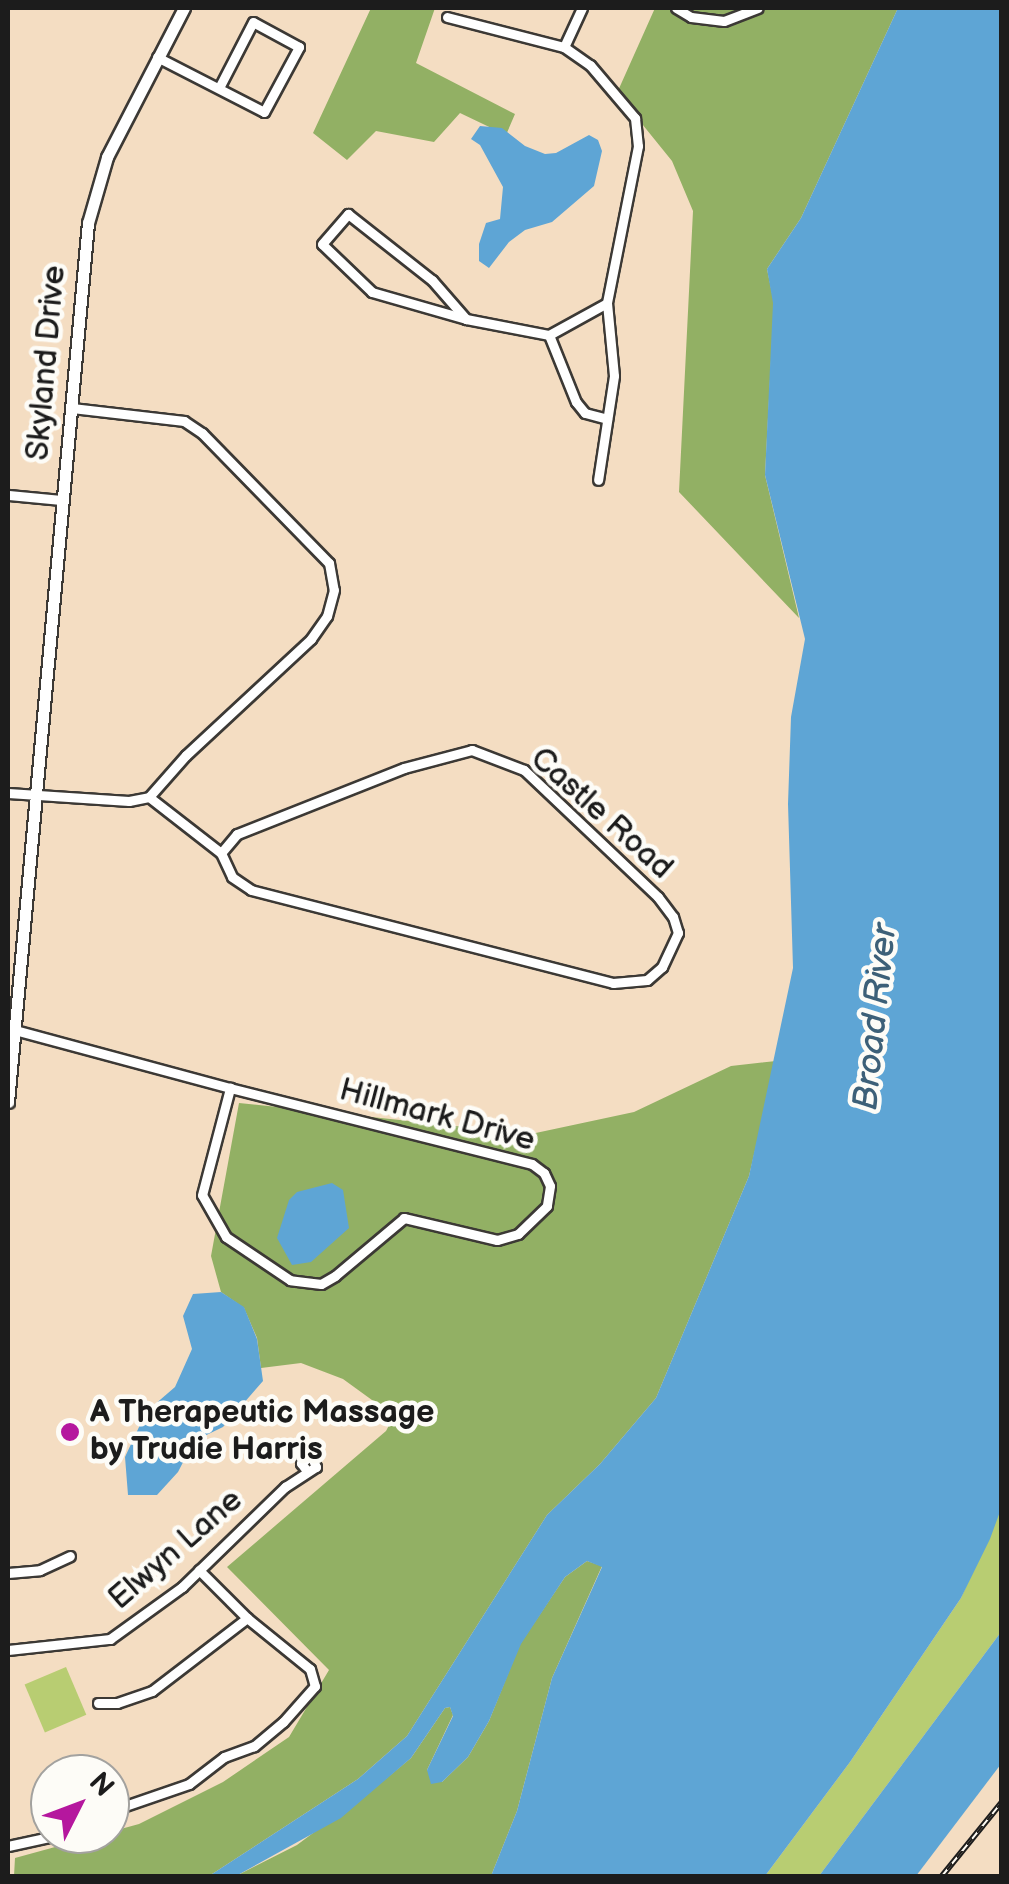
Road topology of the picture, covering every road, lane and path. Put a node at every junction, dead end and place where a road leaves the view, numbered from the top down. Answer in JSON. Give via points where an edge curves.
{"nodes":[{"id":1,"x":184,"y":8,"type":"edge"},
{"id":2,"x":582,"y":8,"type":"edge"},
{"id":3,"x":676,"y":8,"type":"edge"},
{"id":4,"x":758,"y":8,"type":"edge"},
{"id":5,"x":446,"y":17,"type":"dead end"},
{"id":6,"x":564,"y":46,"type":"junction"},
{"id":7,"x":157,"y":57,"type":"junction"},
{"id":8,"x":219,"y":88,"type":"junction"},
{"id":9,"x":607,"y":303,"type":"junction"},
{"id":10,"x":466,"y":319,"type":"junction"},
{"id":11,"x":549,"y":335,"type":"junction"},
{"id":12,"x":72,"y":408,"type":"junction"},
{"id":13,"x":607,"y":418,"type":"junction"},
{"id":14,"x":598,"y":480,"type":"dead end"},
{"id":15,"x":8,"y":496,"type":"edge"},
{"id":16,"x":62,"y":500,"type":"junction"},
{"id":17,"x":8,"y":793,"type":"edge"},
{"id":18,"x":36,"y":796,"type":"junction"},
{"id":19,"x":150,"y":797,"type":"junction"},
{"id":20,"x":221,"y":853,"type":"junction"},
{"id":21,"x":12,"y":990,"type":"edge"},
{"id":22,"x":15,"y":1030,"type":"junction"},
{"id":23,"x":230,"y":1088,"type":"junction"},
{"id":24,"x":8,"y":1102,"type":"edge"},
{"id":25,"x":307,"y":1471,"type":"dead end"},
{"id":26,"x":70,"y":1556,"type":"dead end"},
{"id":27,"x":199,"y":1570,"type":"junction"},
{"id":28,"x":8,"y":1573,"type":"edge"},
{"id":29,"x":247,"y":1618,"type":"junction"},
{"id":30,"x":8,"y":1650,"type":"edge"},
{"id":31,"x":98,"y":1703,"type":"dead end"},
{"id":32,"x":130,"y":1804,"type":"edge"}],
"edges":[{"from":1,"to":7,"type":"street","name":"Skyland Drive"},
{"from":2,"to":6,"type":"street"},
{"from":3,"to":4,"type":"street","via":[[724,21]]},
{"from":5,"to":6,"type":"street"},
{"from":6,"to":9,"type":"street","via":[[590,65],[635,118],[638,146]]},
{"from":7,"to":8,"type":"street"},
{"from":7,"to":12,"type":"street","name":"Skyland Drive","via":[[107,156],[91,209]]},
{"from":8,"to":8,"type":"street","via":[[264,112],[299,47],[254,22]]},
{"from":9,"to":11,"type":"street"},
{"from":9,"to":13,"type":"street","via":[[614,376]]},
{"from":10,"to":10,"type":"street","via":[[432,280],[348,214],[322,244],[372,292]]},
{"from":10,"to":11,"type":"street"},
{"from":11,"to":13,"type":"street","via":[[576,402],[585,413]]},
{"from":12,"to":16,"type":"street","name":"Skyland Drive"},
{"from":12,"to":19,"type":"street","via":[[184,421],[329,564],[334,590],[312,638]]},
{"from":13,"to":14,"type":"street"},
{"from":15,"to":16,"type":"street"},
{"from":16,"to":18,"type":"street","name":"Skyland Drive"},
{"from":17,"to":18,"type":"street"},
{"from":18,"to":19,"type":"street"},
{"from":18,"to":21,"type":"street","name":"Skyland Drive"},
{"from":19,"to":20,"type":"street","name":"Castle Road"},
{"from":20,"to":20,"type":"street","name":"Castle Road","via":[[232,878],[251,890],[613,983],[647,980],[662,968],[678,933],[658,897],[524,770],[472,750],[404,768],[238,834]]},
{"from":21,"to":22,"type":"street","name":"Skyland Drive"},
{"from":22,"to":23,"type":"street","name":"Hillmark Drive"},
{"from":22,"to":24,"type":"street","name":"Skyland Drive"},
{"from":23,"to":23,"type":"street","name":"Hillmark Drive","via":[[532,1164],[550,1186],[548,1206],[518,1234],[497,1240],[404,1218],[335,1276],[320,1284],[290,1280],[226,1237],[202,1195]]},
{"from":25,"to":27,"type":"street","name":"Elwyn Lane"},
{"from":26,"to":28,"type":"street","via":[[40,1570]]},
{"from":27,"to":29,"type":"street"},
{"from":27,"to":30,"type":"street","name":"Elwyn Lane","via":[[110,1639]]},
{"from":29,"to":31,"type":"street","via":[[152,1691],[117,1704]]},
{"from":29,"to":32,"type":"street","via":[[310,1670],[315,1686],[254,1746],[224,1757],[189,1784]]}]}
